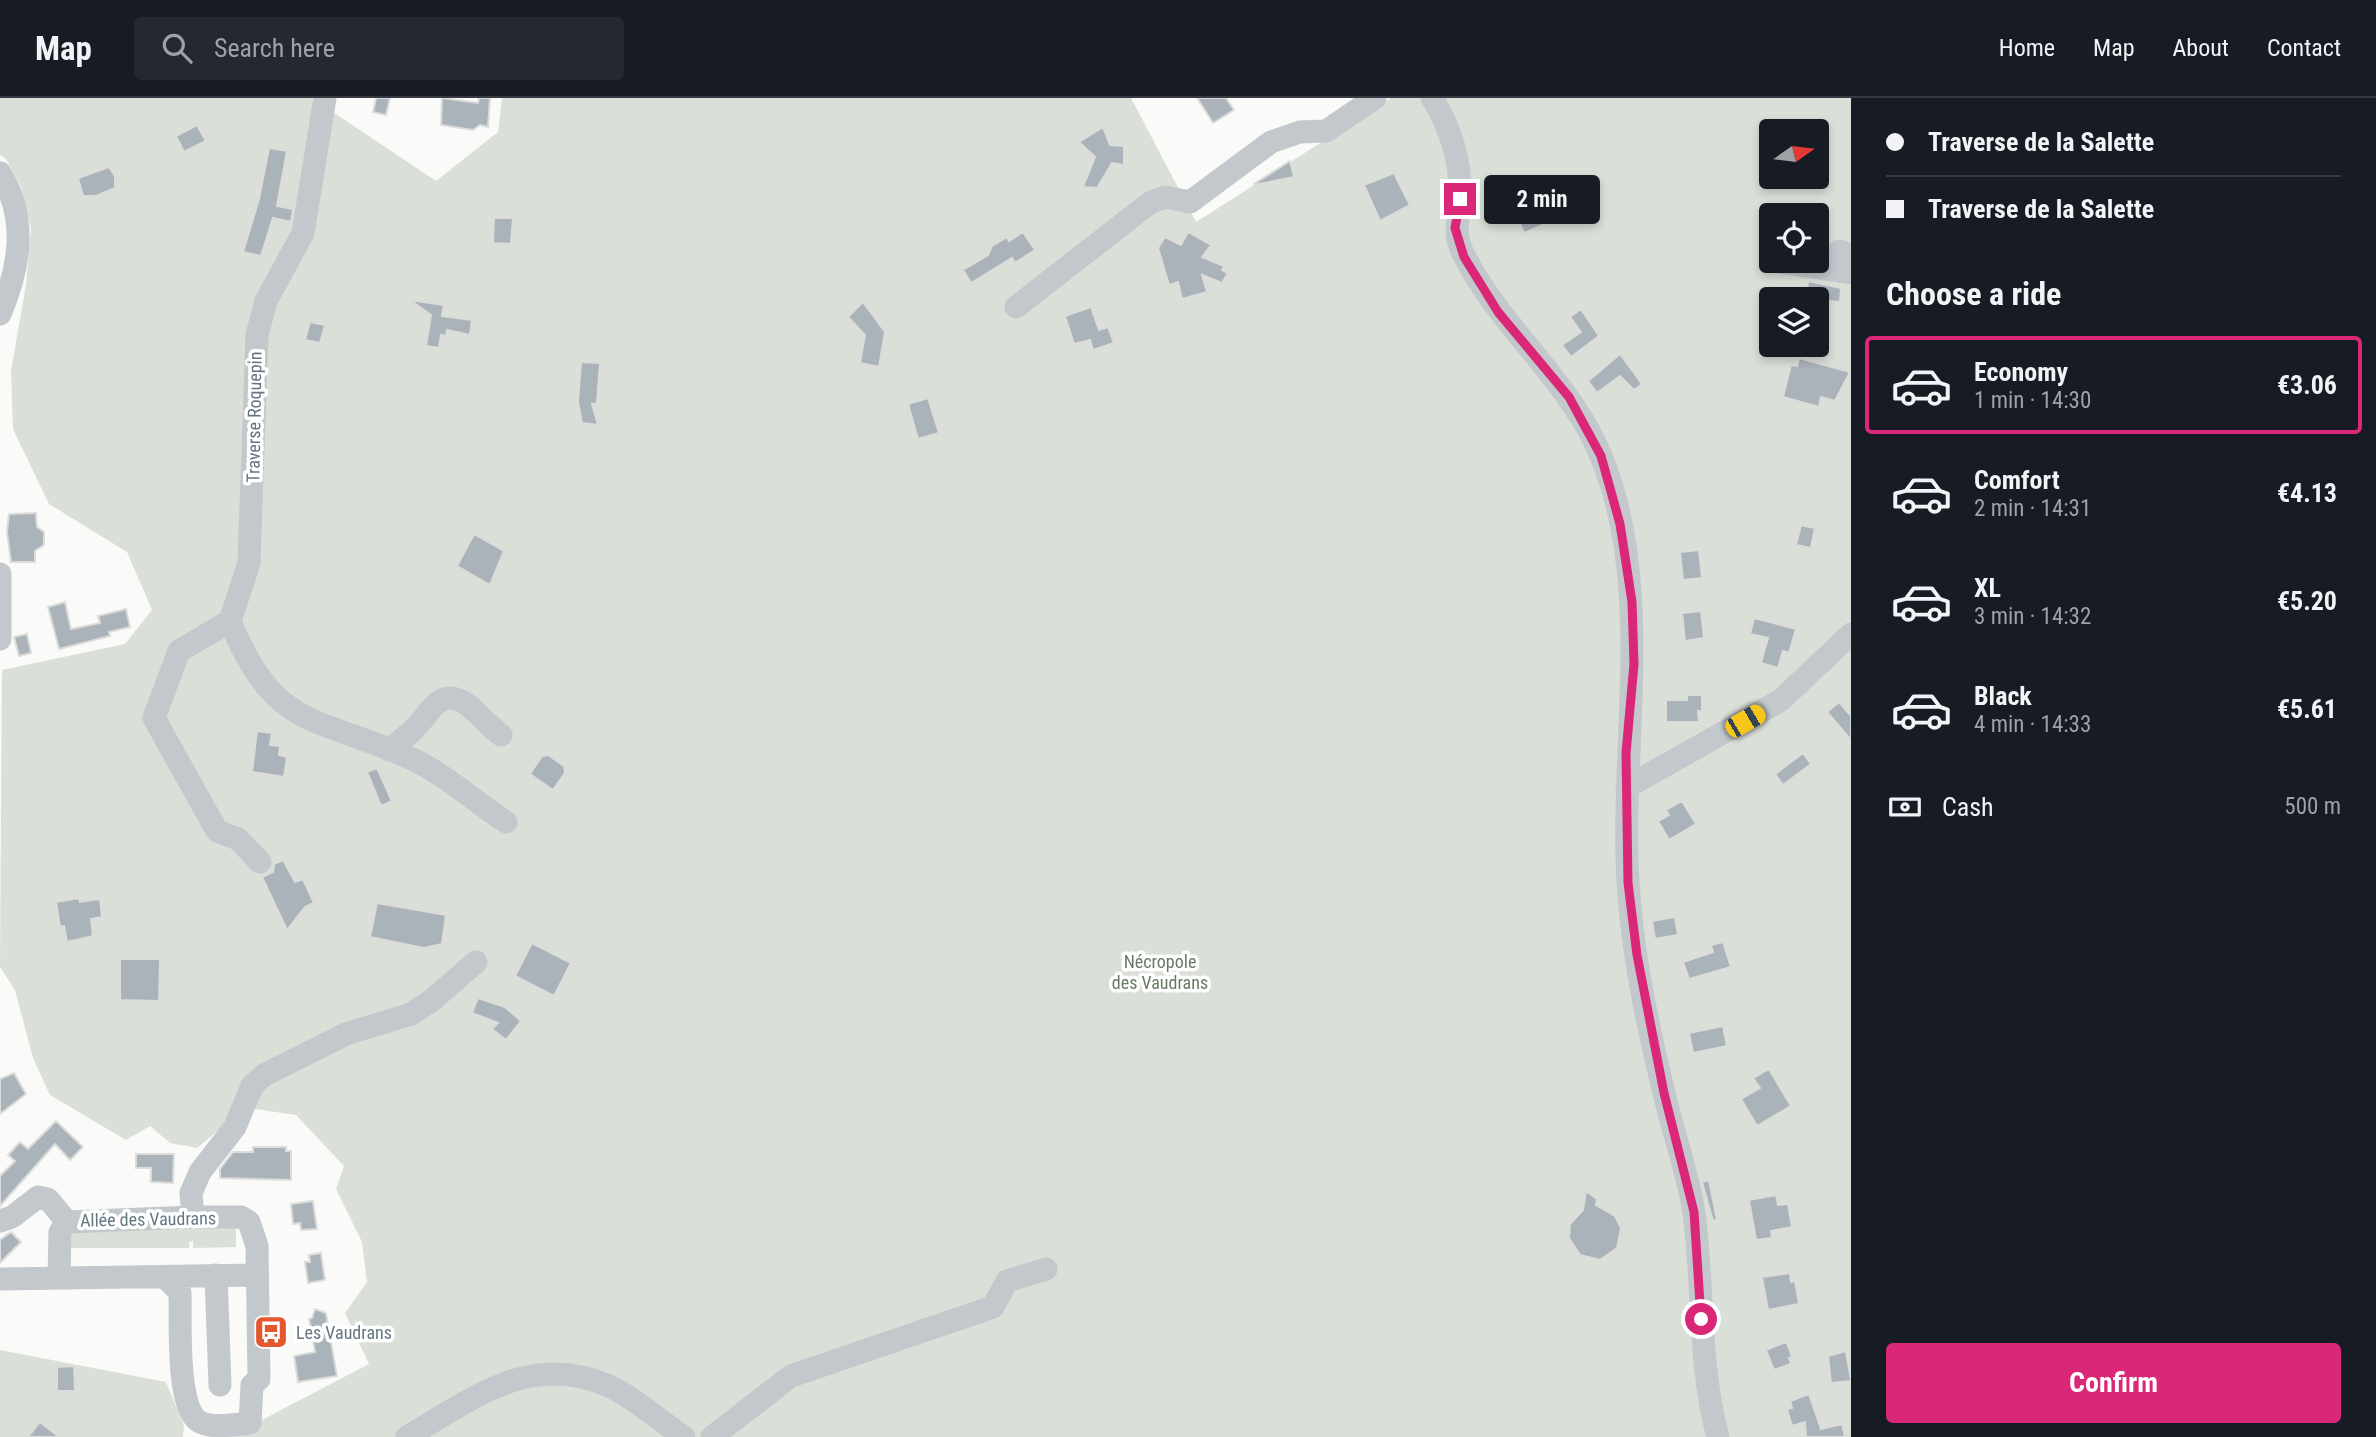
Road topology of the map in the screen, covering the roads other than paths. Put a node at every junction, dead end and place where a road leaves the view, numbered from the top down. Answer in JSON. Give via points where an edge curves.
{"nodes":[{"id":1,"x":325,"y":98,"type":"edge"},
{"id":2,"x":1375,"y":98,"type":"edge"},
{"id":3,"x":1432,"y":98,"type":"edge"},
{"id":4,"x":0,"y":173,"type":"edge"},
{"id":5,"x":1829,"y":270,"type":"edge"},
{"id":6,"x":1851,"y":274,"type":"edge"},
{"id":7,"x":1016,"y":307,"type":"dead end"},
{"id":8,"x":0,"y":314,"type":"edge"},
{"id":9,"x":0,"y":574,"type":"edge"},
{"id":10,"x":230,"y":621,"type":"junction"},
{"id":11,"x":1851,"y":634,"type":"edge"},
{"id":12,"x":0,"y":639,"type":"edge"},
{"id":13,"x":501,"y":735,"type":"dead end"},
{"id":14,"x":389,"y":750,"type":"junction"},
{"id":15,"x":1627,"y":788,"type":"junction"},
{"id":16,"x":506,"y":822,"type":"dead end"},
{"id":17,"x":260,"y":862,"type":"dead end"},
{"id":18,"x":477,"y":962,"type":"dead end"},
{"id":19,"x":193,"y":1217,"type":"junction"},
{"id":20,"x":0,"y":1221,"type":"edge"},
{"id":21,"x":67,"y":1222,"type":"junction"},
{"id":22,"x":1046,"y":1269,"type":"dead end"},
{"id":23,"x":216,"y":1275,"type":"junction"},
{"id":24,"x":256,"y":1275,"type":"junction"},
{"id":25,"x":165,"y":1276,"type":"junction"},
{"id":26,"x":60,"y":1278,"type":"junction"},
{"id":27,"x":0,"y":1279,"type":"edge"},
{"id":28,"x":220,"y":1385,"type":"junction"},
{"id":29,"x":251,"y":1385,"type":"junction"},
{"id":30,"x":184,"y":1387,"type":"junction"},
{"id":31,"x":250,"y":1430,"type":"edge"},
{"id":32,"x":407,"y":1437,"type":"edge"},
{"id":33,"x":684,"y":1437,"type":"edge"},
{"id":34,"x":712,"y":1437,"type":"edge"},
{"id":35,"x":1718,"y":1437,"type":"edge"}],
"edges":[{"from":1,"to":10,"type":"street","name":"Traverse Roquepin","via":[[303,233],[266,301],[257,335],[249,563]]},
{"from":2,"to":7,"type":"street","via":[[1326,131],[1300,132],[1270,142],[1190,202],[1165,197],[1150,202]]},
{"from":3,"to":15,"type":"street","via":[[1448,129],[1458,166],[1460,199],[1455,228],[1464,257],[1498,312],[1569,397],[1605,470],[1620,524],[1632,602],[1634,664]]},
{"from":4,"to":8,"type":"street","via":[[12,193],[20,248],[13,284]]},
{"from":5,"to":6,"type":"street"},
{"from":9,"to":12,"type":"street"},
{"from":10,"to":14,"type":"street","via":[[246,659],[269,691],[299,716]]},
{"from":10,"to":17,"type":"street","via":[[179,651],[154,718],[217,831],[238,839]]},
{"from":11,"to":15,"type":"street","via":[[1781,700]]},
{"from":13,"to":14,"type":"street","via":[[469,706],[444,699],[432,705],[417,726]]},
{"from":14,"to":16,"type":"street","via":[[415,760]]},
{"from":15,"to":35,"type":"street","via":[[1628,883],[1637,955],[1664,1093],[1694,1212],[1703,1346]]},
{"from":18,"to":19,"type":"street","via":[[411,1014],[346,1034],[264,1075],[252,1086],[235,1127],[200,1172],[191,1194]]},
{"from":19,"to":21,"type":"street","name":"Allée des Vaudrans"},
{"from":19,"to":24,"type":"street","name":"Allée des Vaudrans","via":[[241,1217],[249,1222],[257,1246]]},
{"from":20,"to":21,"type":"street","via":[[38,1197],[48,1199]]},
{"from":21,"to":26,"type":"street","name":"Allée des Vaudrans","via":[[60,1232]]},
{"from":22,"to":34,"type":"street","via":[[1007,1280],[993,1307],[791,1376]]},
{"from":23,"to":24,"type":"street"},
{"from":23,"to":25,"type":"street"},
{"from":23,"to":28,"type":"street"},
{"from":24,"to":29,"type":"street","via":[[259,1378]]},
{"from":25,"to":26,"type":"street"},
{"from":25,"to":30,"type":"street","via":[[180,1292]]},
{"from":26,"to":27,"type":"street"},
{"from":28,"to":29,"type":"street"},
{"from":28,"to":30,"type":"street"},
{"from":29,"to":31,"type":"street"},
{"from":30,"to":31,"type":"street","via":[[197,1421]]},
{"from":32,"to":33,"type":"street","via":[[503,1381],[556,1373],[611,1387]]}]}
